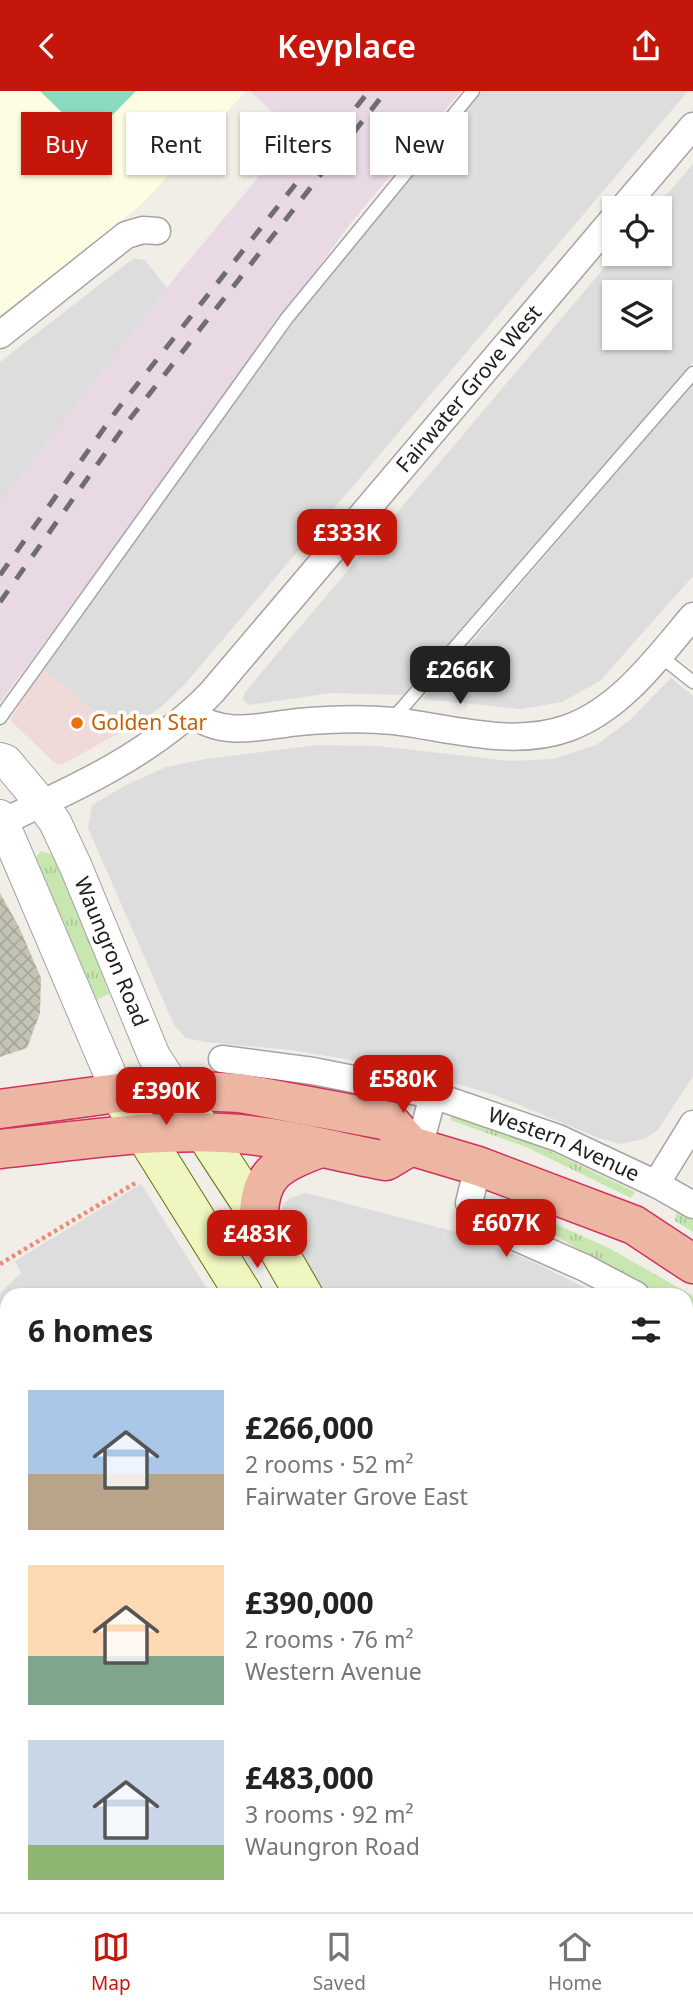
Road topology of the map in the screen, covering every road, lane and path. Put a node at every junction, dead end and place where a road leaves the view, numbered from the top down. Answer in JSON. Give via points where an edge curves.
{"nodes":[{"id":1,"x":473,"y":91,"type":"edge"},
{"id":2,"x":693,"y":126,"type":"edge"},
{"id":3,"x":632,"y":196,"type":"edge"},
{"id":4,"x":157,"y":231,"type":"dead end"},
{"id":5,"x":602,"y":232,"type":"edge"},
{"id":6,"x":0,"y":335,"type":"edge"},
{"id":7,"x":693,"y":373,"type":"edge"},
{"id":8,"x":693,"y":616,"type":"edge"},
{"id":9,"x":659,"y":655,"type":"junction"},
{"id":10,"x":693,"y":682,"type":"edge"},
{"id":11,"x":191,"y":714,"type":"junction"},
{"id":12,"x":0,"y":718,"type":"edge"},
{"id":13,"x":391,"y":721,"type":"junction"},
{"id":14,"x":0,"y":759,"type":"edge"},
{"id":15,"x":42,"y":804,"type":"junction"},
{"id":16,"x":1,"y":819,"type":"edge"},
{"id":17,"x":222,"y":1059,"type":"dead end"},
{"id":18,"x":176,"y":1090,"type":"junction"},
{"id":19,"x":118,"y":1093,"type":"junction"},
{"id":20,"x":433,"y":1095,"type":"junction"},
{"id":21,"x":0,"y":1109,"type":"edge"},
{"id":22,"x":693,"y":1124,"type":"edge"},
{"id":23,"x":204,"y":1132,"type":"junction"},
{"id":24,"x":145,"y":1134,"type":"junction"},
{"id":25,"x":415,"y":1147,"type":"junction"},
{"id":26,"x":320,"y":1148,"type":"junction"},
{"id":27,"x":0,"y":1149,"type":"edge"},
{"id":28,"x":478,"y":1166,"type":"junction"},
{"id":29,"x":143,"y":1178,"type":"dead end"},
{"id":30,"x":656,"y":1184,"type":"junction"},
{"id":31,"x":693,"y":1205,"type":"edge"},
{"id":32,"x":260,"y":1217,"type":"junction"},
{"id":33,"x":0,"y":1264,"type":"edge"},
{"id":34,"x":693,"y":1264,"type":"edge"},
{"id":35,"x":240,"y":1288,"type":"edge"},
{"id":36,"x":300,"y":1288,"type":"edge"},
{"id":37,"x":623,"y":1288,"type":"edge"}],
"edges":[{"from":1,"to":12,"type":"lane","via":[[287,318]]},
{"from":2,"to":3,"type":"street"},
{"from":4,"to":6,"type":"street","via":[[127,235]]},
{"from":5,"to":11,"type":"street","name":"Fairwater Grove West"},
{"from":7,"to":13,"type":"lane"},
{"from":8,"to":9,"type":"street"},
{"from":9,"to":10,"type":"lane"},
{"from":9,"to":13,"type":"street","via":[[616,700],[568,729],[538,736],[494,735]]},
{"from":11,"to":13,"type":"street","via":[[224,729],[337,719]]},
{"from":11,"to":15,"type":"street","name":"Fairwater Grove West","via":[[157,741]]},
{"from":14,"to":15,"type":"street","name":"Waungron Road"},
{"from":15,"to":16,"type":"street","name":"Fairwater Grove West"},
{"from":15,"to":18,"type":"street","name":"Waungron Road","via":[[76,867],[154,1056]]},
{"from":16,"to":19,"type":"street"},
{"from":17,"to":20,"type":"street","name":"Western Avenue"},
{"from":18,"to":19,"type":"highway"},
{"from":18,"to":23,"type":"main road","name":"Waungron Road"},
{"from":18,"to":25,"type":"highway","via":[[240,1093],[389,1121]]},
{"from":19,"to":21,"type":"highway"},
{"from":19,"to":24,"type":"main road"},
{"from":20,"to":25,"type":"street"},
{"from":20,"to":30,"type":"street","name":"Western Avenue","via":[[558,1138]]},
{"from":22,"to":30,"type":"street"},
{"from":23,"to":24,"type":"highway"},
{"from":23,"to":26,"type":"highway"},
{"from":23,"to":32,"type":"main road","name":"Waungron Road"},
{"from":24,"to":27,"type":"highway"},
{"from":24,"to":35,"type":"main road"},
{"from":25,"to":26,"type":"highway","via":[[386,1161]]},
{"from":25,"to":28,"type":"highway"},
{"from":26,"to":32,"type":"highway","via":[[288,1161],[270,1175],[262,1188]]},
{"from":28,"to":34,"type":"highway","via":[[634,1225]]},
{"from":28,"to":37,"type":"street","via":[[469,1203],[488,1225]]},
{"from":29,"to":33,"type":"path"},
{"from":30,"to":31,"type":"street","name":"Western Avenue"},
{"from":32,"to":36,"type":"main road","name":"Waungron Road"}]}
